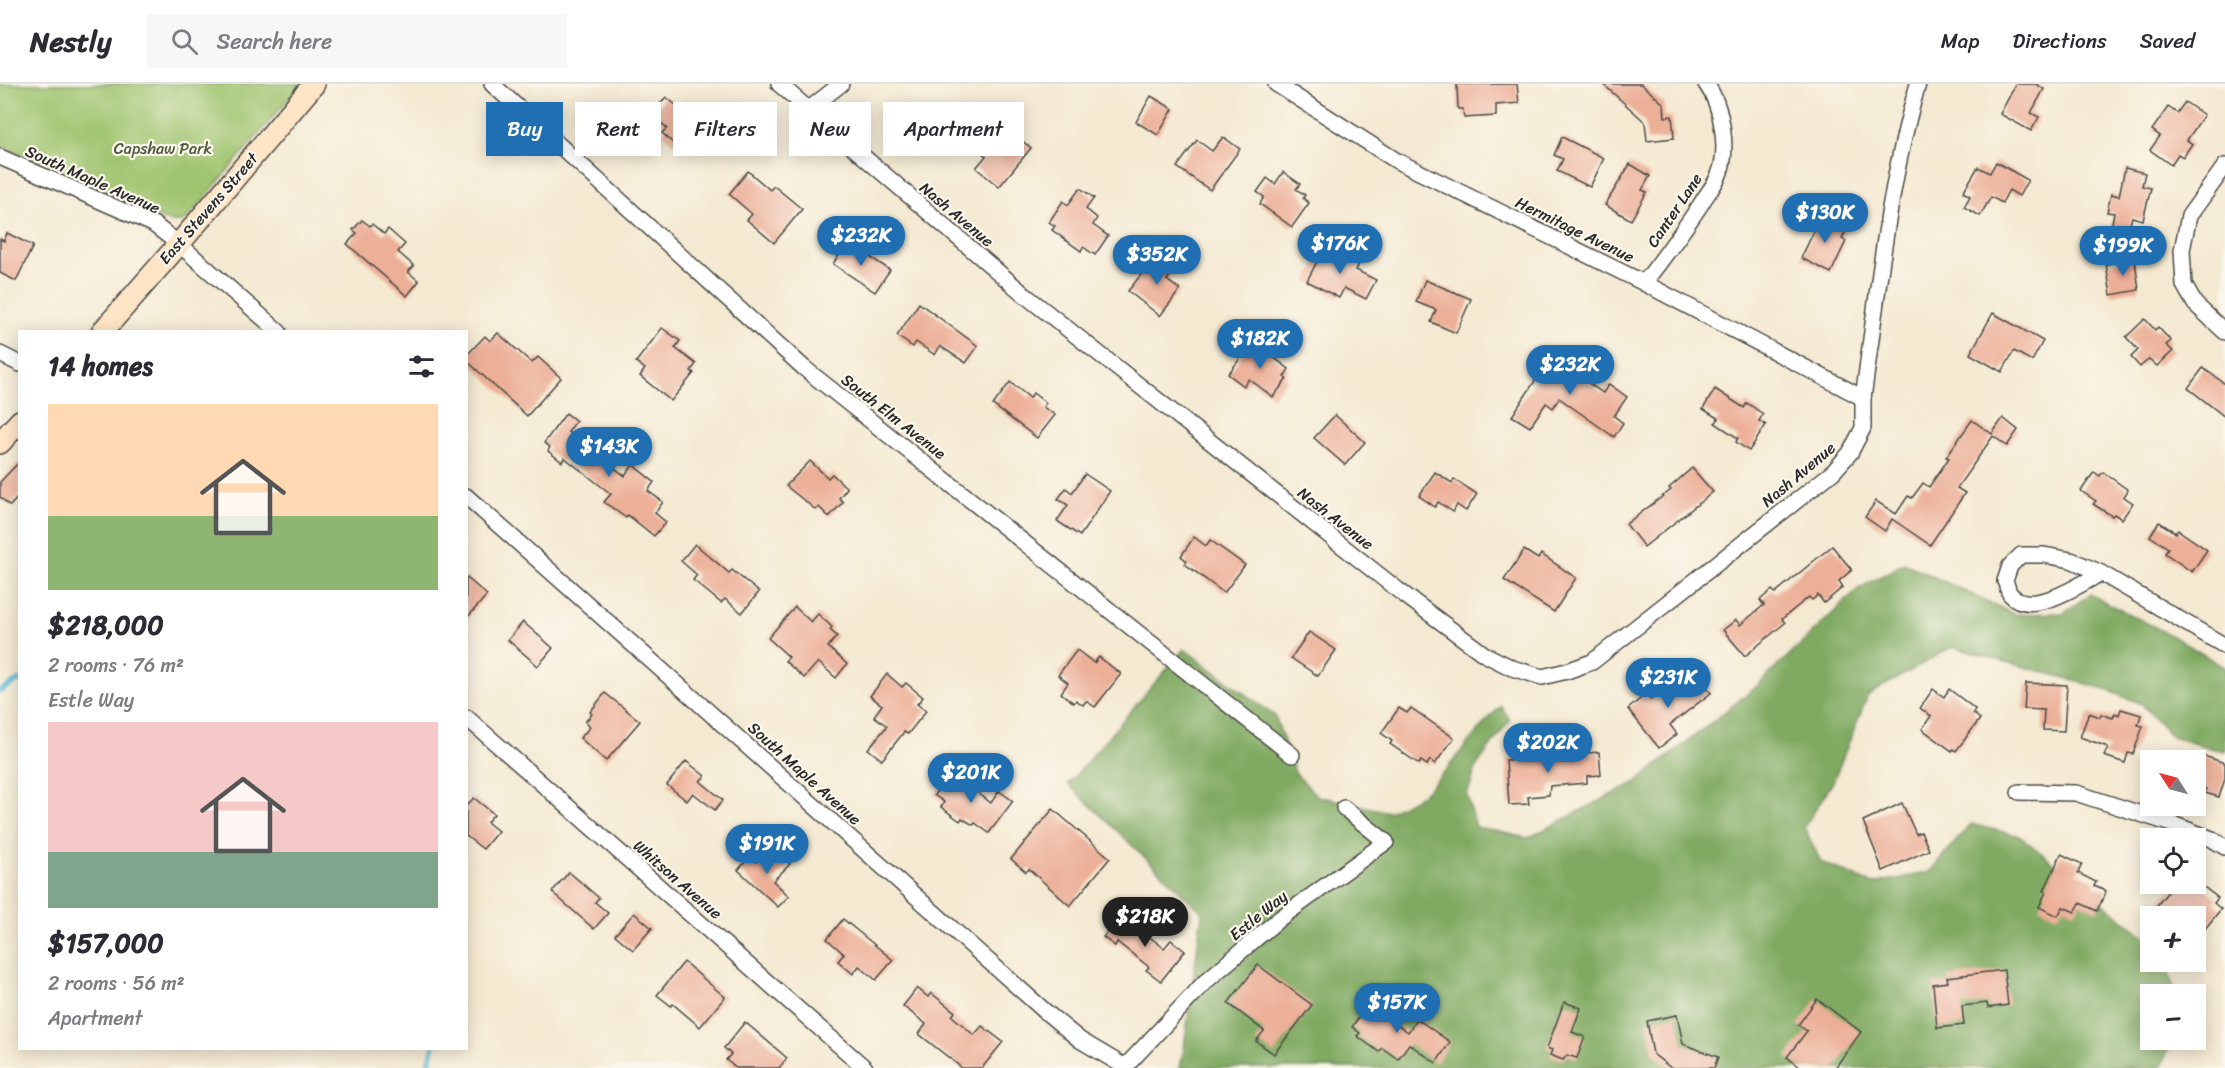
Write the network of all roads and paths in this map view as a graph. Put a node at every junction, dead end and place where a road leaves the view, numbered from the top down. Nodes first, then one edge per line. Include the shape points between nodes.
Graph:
1 (314, 84) edge
2 (492, 84) edge
3 (779, 84) edge
4 (841, 84) edge
5 (1276, 84) edge
6 (1706, 84) edge
7 (1918, 84) edge
8 (799, 102) edge
9 (818, 102) edge
10 (862, 156) edge
11 (0, 157) edge
12 (2225, 166) edge
13 (179, 244) junction
14 (1644, 283) junction
15 (104, 330) edge
16 (277, 330) edge
17 (2225, 332) edge
18 (0, 354) edge
19 (18, 363) edge
20 (1863, 398) junction
21 (18, 423) edge
22 (0, 443) edge
23 (468, 498) edge
24 (2101, 573) junction
25 (2225, 646) edge
26 (468, 719) edge
27 (1292, 755) dead end
28 (2019, 792) dead end
29 (1344, 808) dead end
30 (2225, 847) edge
31 (866, 1068) edge
32 (1126, 1068) edge

1 - 13 street, East Stevens Street
2 - 27 street, South Elm Avenue via 804,368
3 - 8 street, Nash Avenue
4 - 9 street
5 - 14 street, Hermitage Avenue via 1397,161
6 - 14 street, Canter Lane via 1720,118 1724,147 1719,176
7 - 20 street, Nash Avenue via 1904,130
10 - 20 street, Nash Avenue via 1026,296 1398,590 1484,654 1542,677 1592,662 1833,471 1850,453 1863,428
11 - 13 street, South Maple Avenue via 153,224
12 - 17 street via 2189,216 2182,249 2184,285 2195,304
13 - 15 street, East Stevens Street
13 - 16 street, South Maple Avenue
14 - 20 street, Hermitage Avenue
18 - 19 street
21 - 22 street
23 - 32 street, South Maple Avenue via 1047,1013 1080,1040
24 - 24 street via 2043,602 2025,603 2010,594 2005,581 2010,566 2021,555 2071,560
24 - 25 street
26 - 31 street, Whitson Avenue
28 - 30 street via 2076,793 2175,825
29 - 32 street, Estle Way via 1386,842 1279,919 1205,981

